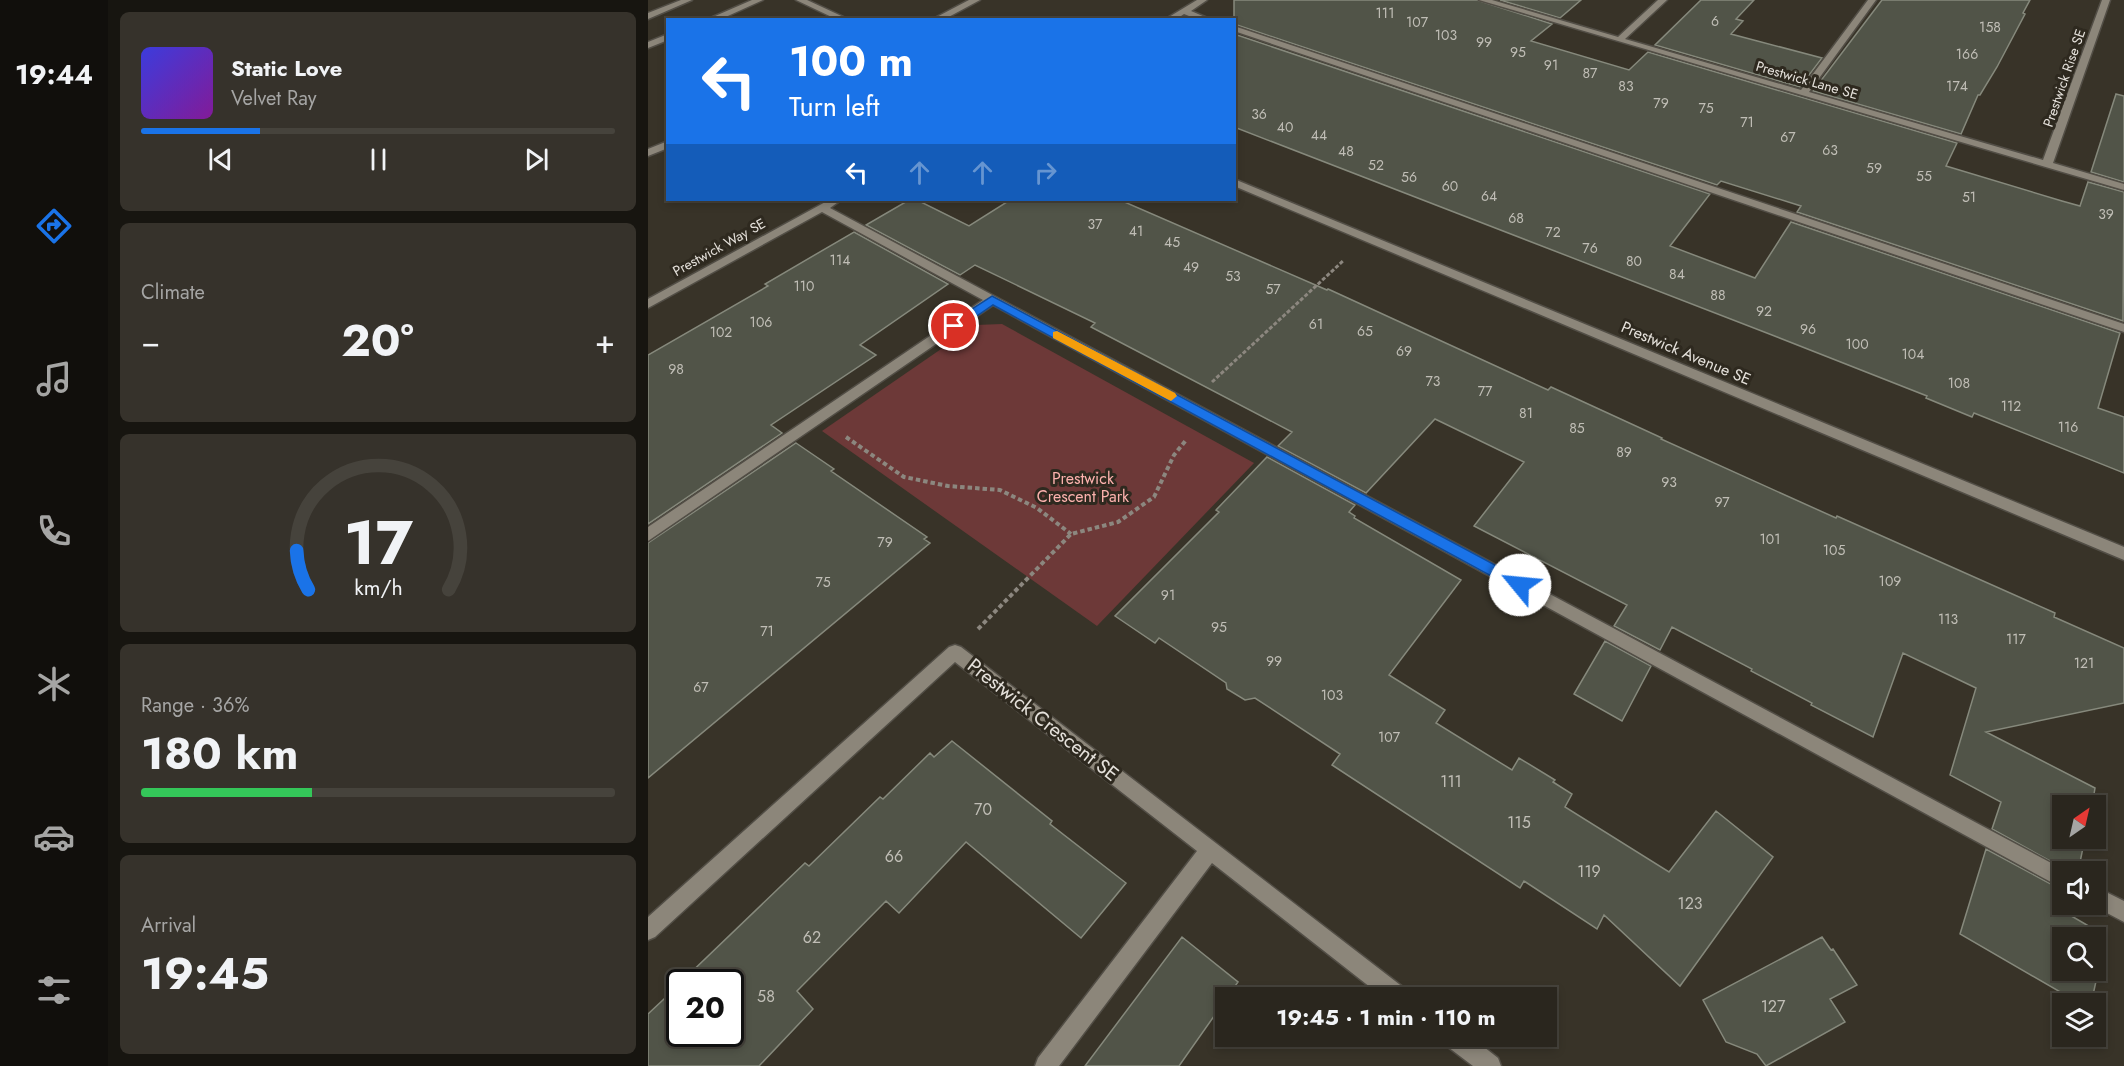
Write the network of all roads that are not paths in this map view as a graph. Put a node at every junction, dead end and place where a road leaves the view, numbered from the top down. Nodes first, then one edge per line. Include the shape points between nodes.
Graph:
1 (688, 0) edge
2 (759, 0) edge
3 (800, 0) edge
4 (976, 0) edge
5 (1203, 0) edge
6 (1483, 0) edge
7 (1663, 0) edge
8 (1872, 0) edge
9 (2106, 0) edge
10 (1184, 11) junction
11 (648, 16) edge
12 (715, 18) edge
13 (841, 18) edge
14 (939, 18) edge
15 (1172, 18) edge
16 (1203, 18) edge
17 (1236, 29) edge
18 (666, 38) edge
19 (1619, 40) junction
20 (648, 45) edge
21 (1803, 93) junction
22 (666, 145) edge
23 (648, 153) edge
24 (2048, 164) junction
25 (1236, 183) edge
26 (2124, 187) edge
27 (834, 201) edge
28 (821, 207) junction
29 (992, 300) junction
30 (648, 304) edge
31 (2124, 328) edge
32 (648, 535) edge
33 (2124, 554) edge
34 (1210, 850) junction
35 (2052, 874) edge
36 (2106, 902) edge
37 (2124, 912) edge
38 (648, 930) edge
39 (1387, 987) edge
40 (1466, 1047) edge
41 (1046, 1066) edge
42 (1490, 1066) edge

1 - 11 street
2 - 12 street
3 - 13 street
4 - 14 street
5 - 10 street
6 - 19 street, Prestwick Lane SE
7 - 19 street
8 - 21 street
9 - 24 street, Prestwick Rise SE
10 - 15 street
10 - 16 street
17 - 31 street
18 - 20 street
19 - 21 street, Prestwick Lane SE
21 - 24 street, Prestwick Lane SE
22 - 23 street
24 - 26 street, Prestwick Lane SE
25 - 33 street, Prestwick Avenue SE
27 - 28 street, Prestwick Way SE
28 - 29 street
28 - 30 street, Prestwick Way SE
29 - 32 street
29 - 35 street
34 - 38 street, Prestwick Crescent SE via 955,652
34 - 39 street, Prestwick Crescent SE
34 - 41 street
36 - 37 street
40 - 42 street

